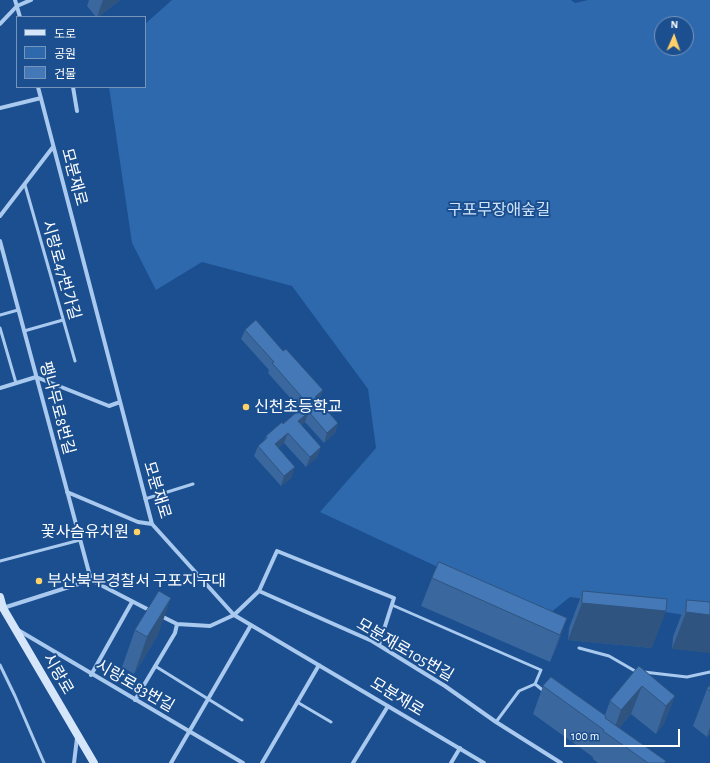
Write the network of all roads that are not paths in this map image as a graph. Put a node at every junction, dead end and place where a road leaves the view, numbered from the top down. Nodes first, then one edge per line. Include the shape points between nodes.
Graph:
1 (15, 0) edge
2 (31, 0) edge
3 (17, 6) junction
4 (20, 16) edge
5 (0, 24) edge
6 (38, 88) edge
7 (73, 88) edge
8 (41, 98) junction
9 (0, 108) edge
10 (77, 111) dead end
11 (53, 147) junction
12 (25, 185) junction
13 (0, 216) edge
14 (0, 241) edge
15 (18, 310) junction
16 (0, 315) edge
17 (63, 320) junction
18 (0, 328) edge
19 (24, 331) junction
20 (75, 361) dead end
21 (36, 377) junction
22 (16, 383) junction
23 (0, 388) edge
24 (120, 402) junction
25 (193, 484) dead end
26 (67, 492) junction
27 (145, 499) junction
28 (152, 524) junction
29 (80, 540) junction
30 (0, 561) edge
31 (91, 580) junction
32 (259, 591) junction
33 (0, 597) edge
34 (132, 602) junction
35 (392, 605) junction
36 (3, 608) junction
37 (234, 615) junction
38 (177, 624) junction
39 (251, 625) junction
40 (15, 629) junction
41 (379, 646) junction
42 (579, 648) dead end
43 (0, 665) edge
44 (319, 665) junction
45 (155, 666) junction
46 (710, 672) edge
47 (91, 674) junction
48 (535, 684) junction
49 (547, 694) edge
50 (208, 699) junction
51 (135, 700) junction
52 (297, 702) junction
53 (388, 706) junction
54 (242, 720) dead end
55 (331, 722) dead end
56 (496, 722) junction
57 (189, 732) junction
58 (78, 735) junction
59 (460, 748) junction
60 (44, 763) edge
61 (74, 763) edge
62 (94, 763) edge
63 (171, 763) edge
64 (243, 763) edge
65 (262, 763) edge
66 (353, 763) edge
67 (451, 763) edge
68 (484, 763) edge
69 (561, 763) edge

1 - 3 street
2 - 3 street
3 - 4 street
3 - 5 street
6 - 8 street, 모분재로
7 - 10 street
8 - 9 street
8 - 11 street, 모분재로
11 - 12 street
11 - 24 street, 모분재로
12 - 13 street
12 - 17 lane, 시랑로47번가길
14 - 15 street, 팽나무로8번길
15 - 16 lane
15 - 19 street, 팽나무로8번길
17 - 19 lane
17 - 20 lane, 시랑로47번가길
18 - 22 lane
19 - 21 street, 팽나무로8번길
21 - 22 street
21 - 24 street via 109,406
21 - 26 street, 팽나무로8번길
22 - 23 street
24 - 27 street, 모분재로
25 - 27 lane
26 - 28 street via 138,522
26 - 29 street, 팽나무로8번길
27 - 28 street, 모분재로
28 - 37 street, 모분재로
29 - 30 lane
29 - 31 street, 팽나무로8번길
31 - 34 street
31 - 36 street
32 - 35 street via 277,551 394,598
32 - 37 street
32 - 41 street, 모분재로105번길
33 - 36 main road, 시랑로
34 - 38 street
34 - 47 street
35 - 41 street
35 - 48 lane via 541,670
36 - 40 main road, 시랑로
37 - 38 street via 210,626
37 - 39 street, 모분재로
38 - 45 street
39 - 44 street, 모분재로
39 - 50 street
40 - 47 street, 시랑로83번길
40 - 58 main road, 시랑로
41 - 56 street, 모분재로105번길 via 445,686
42 - 46 lane via 609,656 636,671 687,677
43 - 60 lane
44 - 52 street
44 - 53 street, 모분재로
45 - 50 lane
45 - 51 street
47 - 51 street, 시랑로83번길
48 - 49 lane
48 - 56 lane via 519,691
50 - 54 lane
50 - 57 street
51 - 57 street, 시랑로83번길
52 - 55 lane
52 - 65 street
53 - 59 street, 모분재로
53 - 66 street
56 - 69 street, 모분재로105번길
57 - 63 street
57 - 64 street, 시랑로83번길
58 - 61 street
58 - 62 main road, 시랑로
59 - 67 street
59 - 68 street, 모분재로

